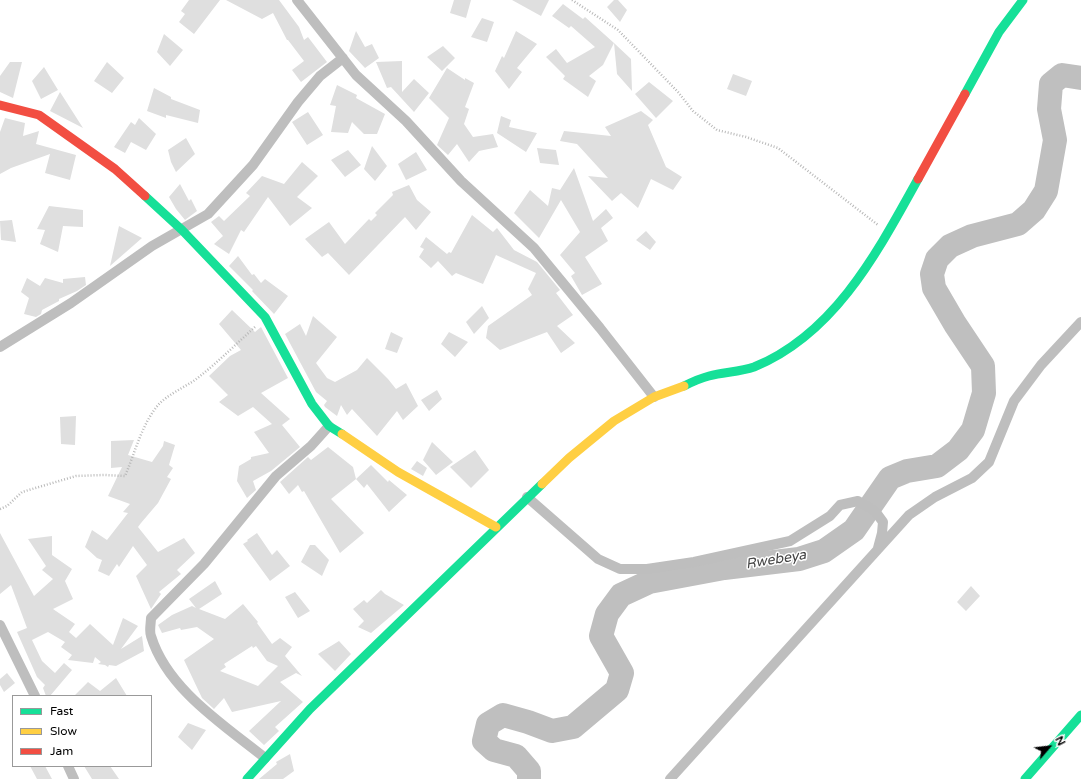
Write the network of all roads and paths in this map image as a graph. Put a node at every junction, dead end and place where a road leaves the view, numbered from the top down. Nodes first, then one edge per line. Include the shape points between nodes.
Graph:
1 (297, 0) edge
2 (572, 0) edge
3 (1023, 0) edge
4 (343, 58) junction
5 (0, 105) edge
6 (182, 230) junction
7 (888, 233) junction
8 (265, 317) junction
9 (1081, 322) edge
10 (0, 347) edge
11 (654, 397) junction
12 (329, 426) junction
13 (527, 497) junction
14 (0, 509) edge
15 (496, 527) junction
16 (878, 550) junction
17 (0, 625) edge
18 (35, 695) edge
19 (1081, 715) edge
20 (266, 758) junction
21 (68, 767) edge
22 (74, 779) edge
23 (247, 779) edge
24 (670, 779) edge
25 (1025, 779) edge

1 - 4 street
2 - 7 path via 618,30 693,111 717,130 778,148
3 - 7 street via 999,32
4 - 6 street via 320,76 253,165 208,214
4 - 11 street via 356,75 406,121 461,181 534,248
5 - 6 street via 39,115 115,169
6 - 8 street
6 - 10 street via 152,246 71,303
7 - 11 street via 849,291 824,320 795,345 753,367 709,376
8 - 12 street via 312,404
8 - 14 path via 194,381 160,404 147,422 125,476 76,476 22,492
9 - 16 street via 1041,365 1014,401 989,462 972,478 935,497 909,515
11 - 13 street via 614,421
12 - 15 street via 398,472
12 - 20 street via 311,446 276,476 204,564 151,618 150,635 161,660 185,692
13 - 15 street
13 - 16 street via 598,559 620,569 647,569 694,562 790,541 830,516 840,505 858,501 875,511 883,522
15 - 20 street via 310,709
16 - 24 street
17 - 18 street
19 - 25 street
20 - 23 street
21 - 22 street

